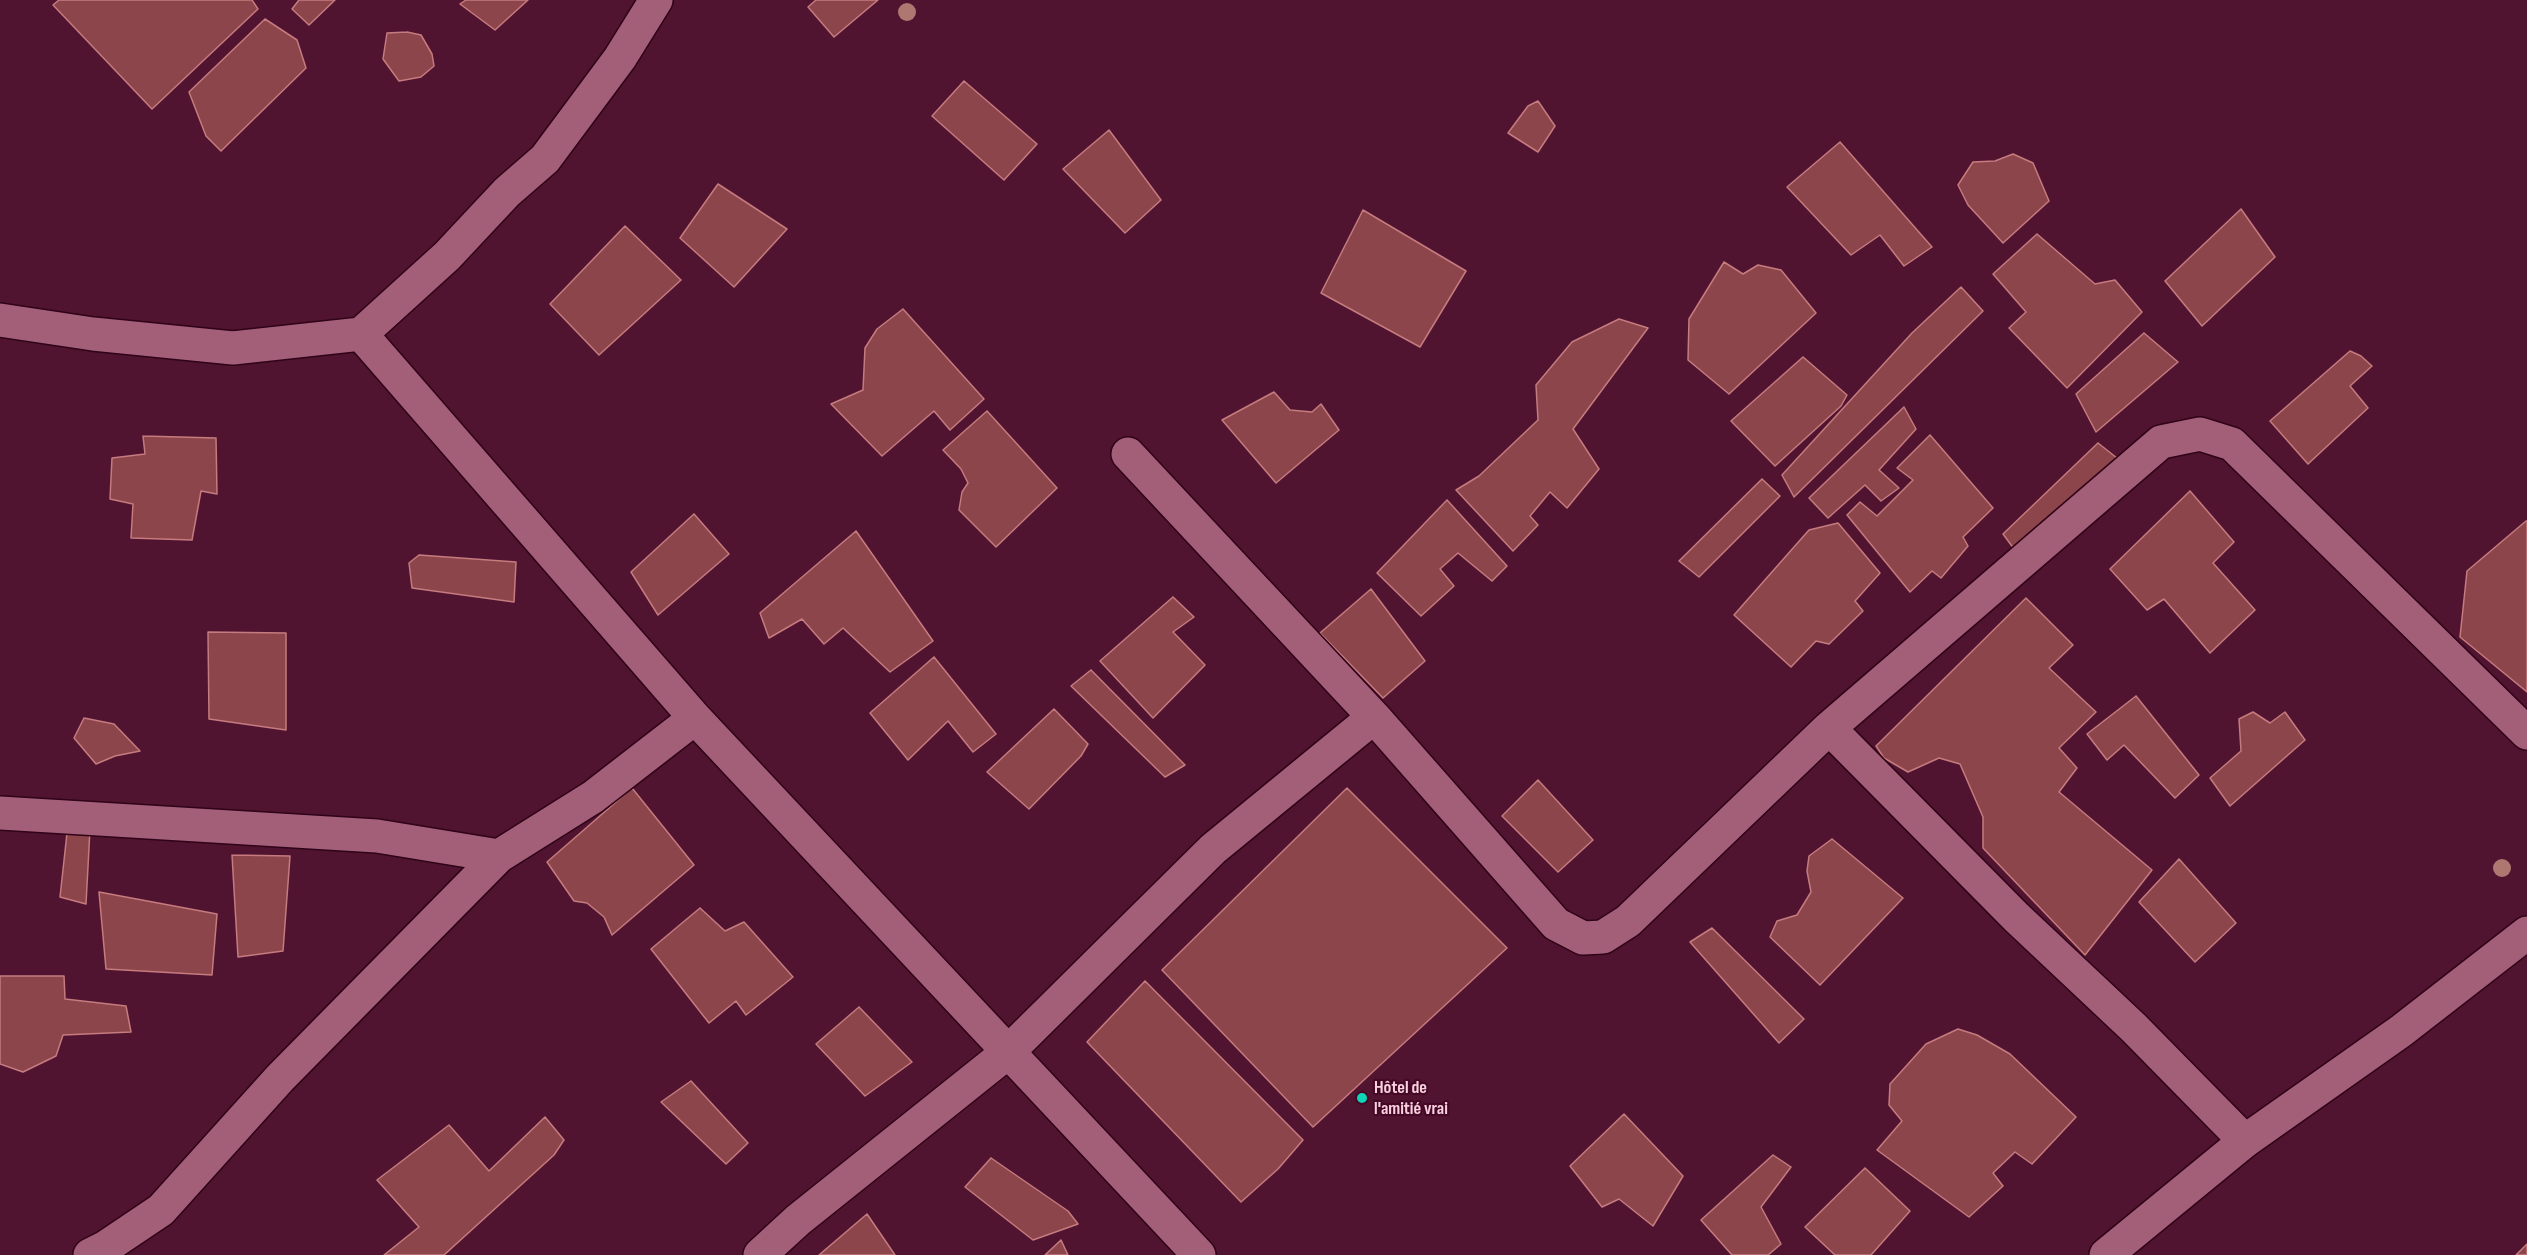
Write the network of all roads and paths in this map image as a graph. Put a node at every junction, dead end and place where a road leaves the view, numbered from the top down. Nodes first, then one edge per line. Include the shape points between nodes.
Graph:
1 (656, 0) edge
2 (0, 320) edge
3 (361, 334) junction
4 (1128, 454) dead end
5 (1374, 717) junction
6 (694, 718) junction
7 (1829, 728) junction
8 (2527, 733) edge
9 (0, 813) edge
10 (499, 856) junction
11 (2527, 933) edge
12 (1008, 1052) junction
13 (2245, 1141) junction
14 (90, 1255) edge
15 (760, 1255) edge
16 (1199, 1255) edge
17 (2106, 1255) edge

1 - 3 street via 614,67 545,159
2 - 3 street via 234,348
3 - 6 street
4 - 5 street
5 - 7 street via 1556,924 1584,938 1603,937 1628,921
5 - 12 street via 1213,849
6 - 10 street via 594,797
6 - 12 street
7 - 8 street via 2161,442 2200,434 2232,444
7 - 13 street
9 - 10 street via 377,836
10 - 14 street via 280,1078 161,1210
11 - 13 street via 2401,1031
12 - 15 street via 798,1220
12 - 16 street
13 - 17 street

